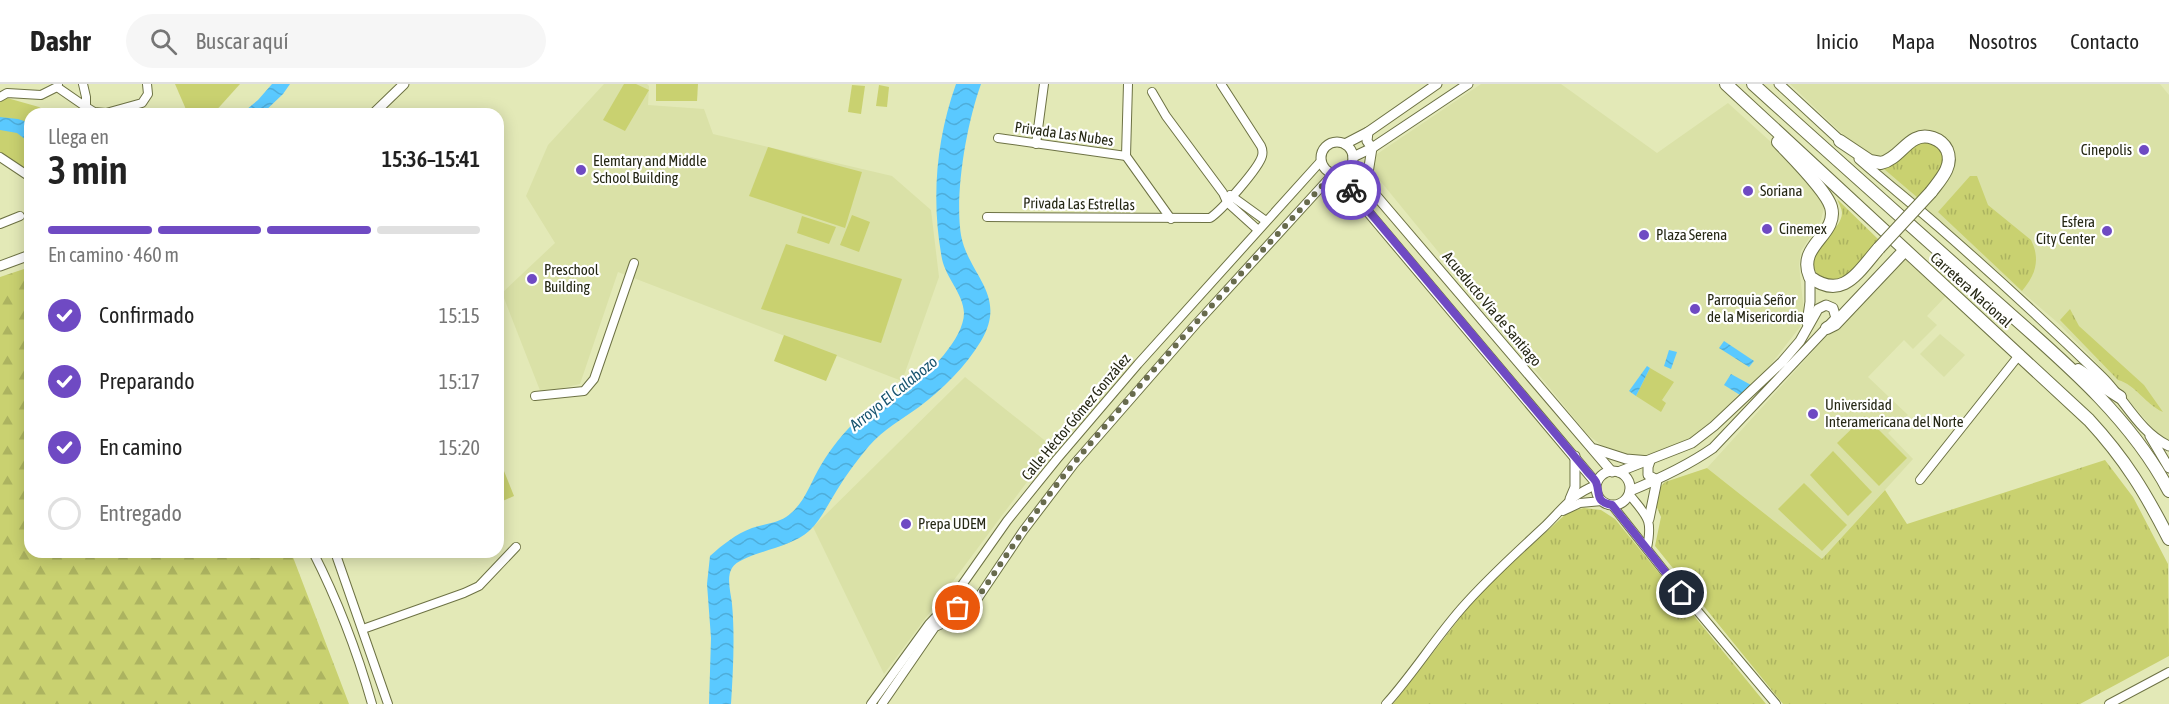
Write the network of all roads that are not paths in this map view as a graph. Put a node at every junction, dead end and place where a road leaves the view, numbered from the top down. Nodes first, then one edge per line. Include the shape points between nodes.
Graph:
1 (11, 84) edge
2 (83, 84) edge
3 (147, 84) edge
4 (404, 84) edge
5 (1044, 84) edge
6 (1128, 84) edge
7 (1221, 84) edge
8 (1437, 84) edge
9 (1467, 84) edge
10 (1726, 84) edge
11 (1754, 84) edge
12 (1779, 84) edge
13 (58, 86) edge
14 (1152, 92) dead end
15 (3, 95) edge
16 (86, 107) joint
17 (124, 108) edge
18 (379, 108) edge
19 (1759, 114) junction
20 (1368, 132) junction
21 (998, 138) dead end
22 (1840, 141) junction
23 (1036, 144) junction
24 (1345, 144) junction
25 (1372, 148) junction
26 (1126, 156) junction
27 (0, 157) edge
28 (1353, 160) junction
29 (1321, 161) junction
30 (24, 173) edge
31 (1335, 174) junction
32 (1371, 189) junction
33 (1230, 199) junction
34 (1246, 206) junction
35 (1240, 214) junction
36 (20, 216) dead end
37 (987, 217) dead end
38 (1171, 219) junction
39 (1266, 221) junction
40 (0, 224) edge
41 (1258, 230) junction
42 (1905, 250) junction
43 (24, 257) edge
44 (634, 263) dead end
45 (0, 266) edge
46 (1810, 277) junction
47 (1184, 315) junction
48 (1196, 324) junction
49 (1827, 328) junction
50 (1800, 341) junction
51 (2020, 354) junction
52 (2059, 358) junction
53 (535, 396) dead end
54 (2120, 397) junction
55 (2146, 428) junction
56 (1588, 444) junction
57 (2169, 446) edge
58 (1575, 456) junction
59 (1650, 461) junction
60 (2169, 468) edge
61 (1615, 472) junction
62 (1657, 480) junction
63 (1920, 480) dead end
64 (1596, 484) junction
65 (2169, 491) edge
66 (1630, 492) junction
67 (1570, 499) junction
68 (1602, 501) junction
69 (1612, 505) junction
70 (1554, 518) junction
71 (1649, 519) junction
72 (2169, 539) edge
73 (516, 547) dead end
74 (1647, 548) junction
75 (316, 558) edge
76 (337, 558) edge
77 (950, 602) junction
78 (974, 603) junction
79 (932, 626) junction
80 (363, 629) junction
81 (2169, 672) edge
82 (372, 704) edge
83 (388, 704) edge
84 (871, 704) edge
85 (882, 704) edge
86 (1386, 704) edge
87 (1776, 704) edge
88 (2109, 704) edge

1 - 15 street
2 - 16 street
3 - 17 street via 148,94 142,103
4 - 18 street
5 - 23 street
6 - 26 street
7 - 33 street, Privada Las Estrellas via 1263,151 1259,163
8 - 20 street
9 - 25 street
10 - 19 highway, Carretera Nacional
11 - 52 highway, Carretera Nacional
12 - 22 street
13 - 15 street via 41,95
13 - 16 street
14 - 33 street
19 - 42 highway, Carretera Nacional
19 - 46 highway via 1831,207 1831,221 1810,250 1806,265
20 - 24 street
20 - 25 street via 1367,141
21 - 23 street, Privada Las Nubes
22 - 46 highway, bridge via 1881,163 1912,139 1927,136 1943,143 1948,164 1931,192 1853,277 1842,285 1827,287
22 - 54 street via 2053,330
23 - 26 street, Privada Las Nubes
24 - 28 street
24 - 29 street via 1329,144
25 - 28 street
25 - 32 street via 1368,173
26 - 38 street
27 - 30 street
28 - 31 street via 1347,171
28 - 32 street, Acueducto Vía de Santiago
29 - 31 street via 1323,167
29 - 39 street, Calle Héctor Gómez González
31 - 48 street, Calle Héctor Gómez González
31 - 58 street
32 - 56 street, Acueducto Vía de Santiago
33 - 34 street
33 - 35 street
33 - 38 street, Privada Las Estrellas via 1210,218
34 - 35 street
34 - 39 street
35 - 41 street
36 - 40 street
37 - 38 street, Privada Las Estrellas
39 - 41 street, Calle Héctor Gómez González
41 - 47 street, Calle Héctor Gómez González
42 - 49 highway
42 - 51 highway, Carretera Nacional
43 - 45 street
44 - 53 street via 589,386 584,391
46 - 50 street via 1809,314
47 - 48 street
47 - 77 street, Calle Héctor Gómez González via 1057,459
48 - 78 street, Calle Héctor Gómez González via 1074,464
49 - 50 street via 1836,315 1826,305 1818,309
49 - 62 street via 1713,448
50 - 59 street via 1707,432 1692,444
51 - 63 street
51 - 72 highway, Carretera Nacional via 2108,441 2146,494
52 - 54 highway
52 - 65 highway, Carretera Nacional via 2124,425
54 - 55 street
55 - 57 street
55 - 60 street
56 - 59 street via 1614,456
56 - 61 street, Acueducto Vía de Santiago
58 - 64 street
58 - 67 street via 1575,487
59 - 61 street
59 - 62 street via 1648,475
61 - 64 street via 1602,476
61 - 66 street via 1629,481
62 - 66 street
62 - 71 street
64 - 67 street
64 - 68 street
66 - 69 street via 1623,502
66 - 71 street
67 - 70 street
68 - 69 street
68 - 70 street via 1580,503
69 - 74 street
70 - 86 street via 1484,583
71 - 74 street
73 - 80 street via 479,586
74 - 87 street
75 - 82 street via 359,656
76 - 80 street
77 - 78 street via 963,610
77 - 79 street, Calle Héctor Gómez González
78 - 79 street, Calle Héctor Gómez González via 967,614
79 - 84 street, Calle Héctor Gómez González
79 - 85 street, Calle Héctor Gómez González
80 - 83 street
81 - 88 street

